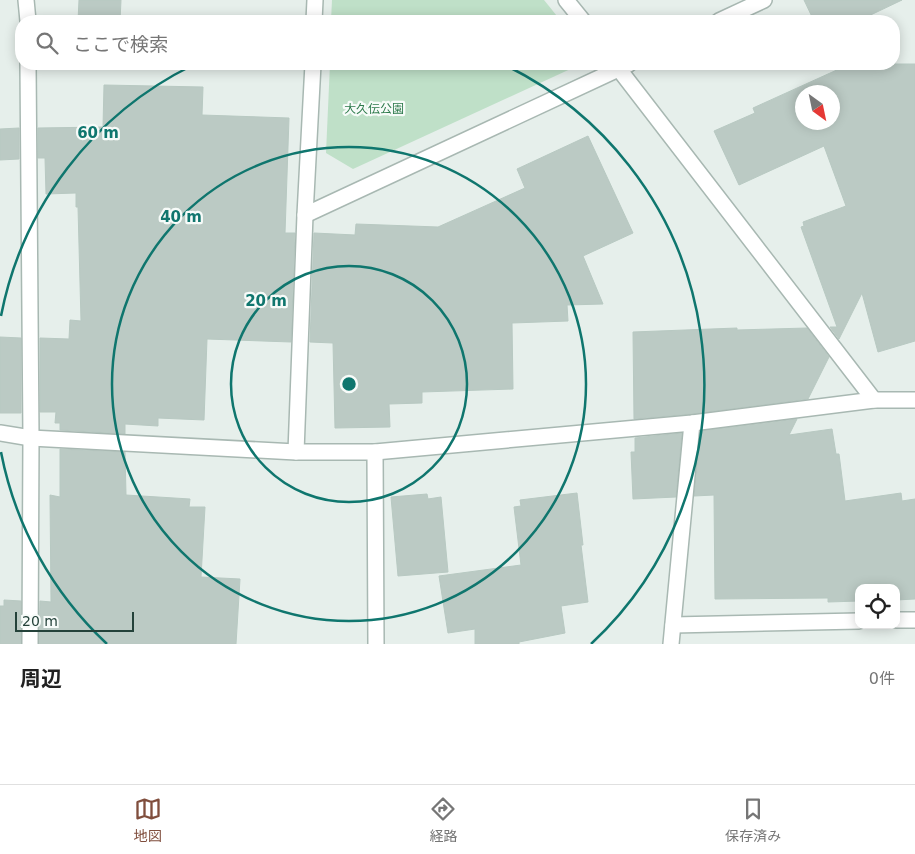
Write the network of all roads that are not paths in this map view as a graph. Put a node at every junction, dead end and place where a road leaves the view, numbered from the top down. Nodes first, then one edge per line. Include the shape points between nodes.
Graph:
1 (26, 0) edge
2 (315, 0) edge
3 (566, 0) edge
4 (764, 0) edge
5 (27, 15) edge
6 (314, 15) edge
7 (577, 15) edge
8 (732, 15) edge
9 (28, 70) edge
10 (313, 70) edge
11 (610, 70) edge
12 (625, 70) edge
13 (304, 215) junction
14 (874, 400) junction
15 (915, 400) edge
16 (692, 423) junction
17 (0, 434) edge
18 (31, 438) junction
19 (296, 452) junction
20 (375, 452) junction
21 (900, 620) edge
22 (915, 620) edge
23 (855, 621) edge
24 (673, 625) junction
25 (30, 644) edge
26 (376, 644) edge
27 (671, 644) edge

1 - 5 street
2 - 6 street
3 - 7 street
4 - 8 street
9 - 18 street
10 - 13 street
11 - 13 street
12 - 14 street
13 - 19 street
14 - 15 street
14 - 16 street
16 - 20 street
16 - 24 street
17 - 18 street
18 - 19 street
18 - 25 street
19 - 20 street
20 - 26 street
21 - 22 street
23 - 24 street
24 - 27 street

